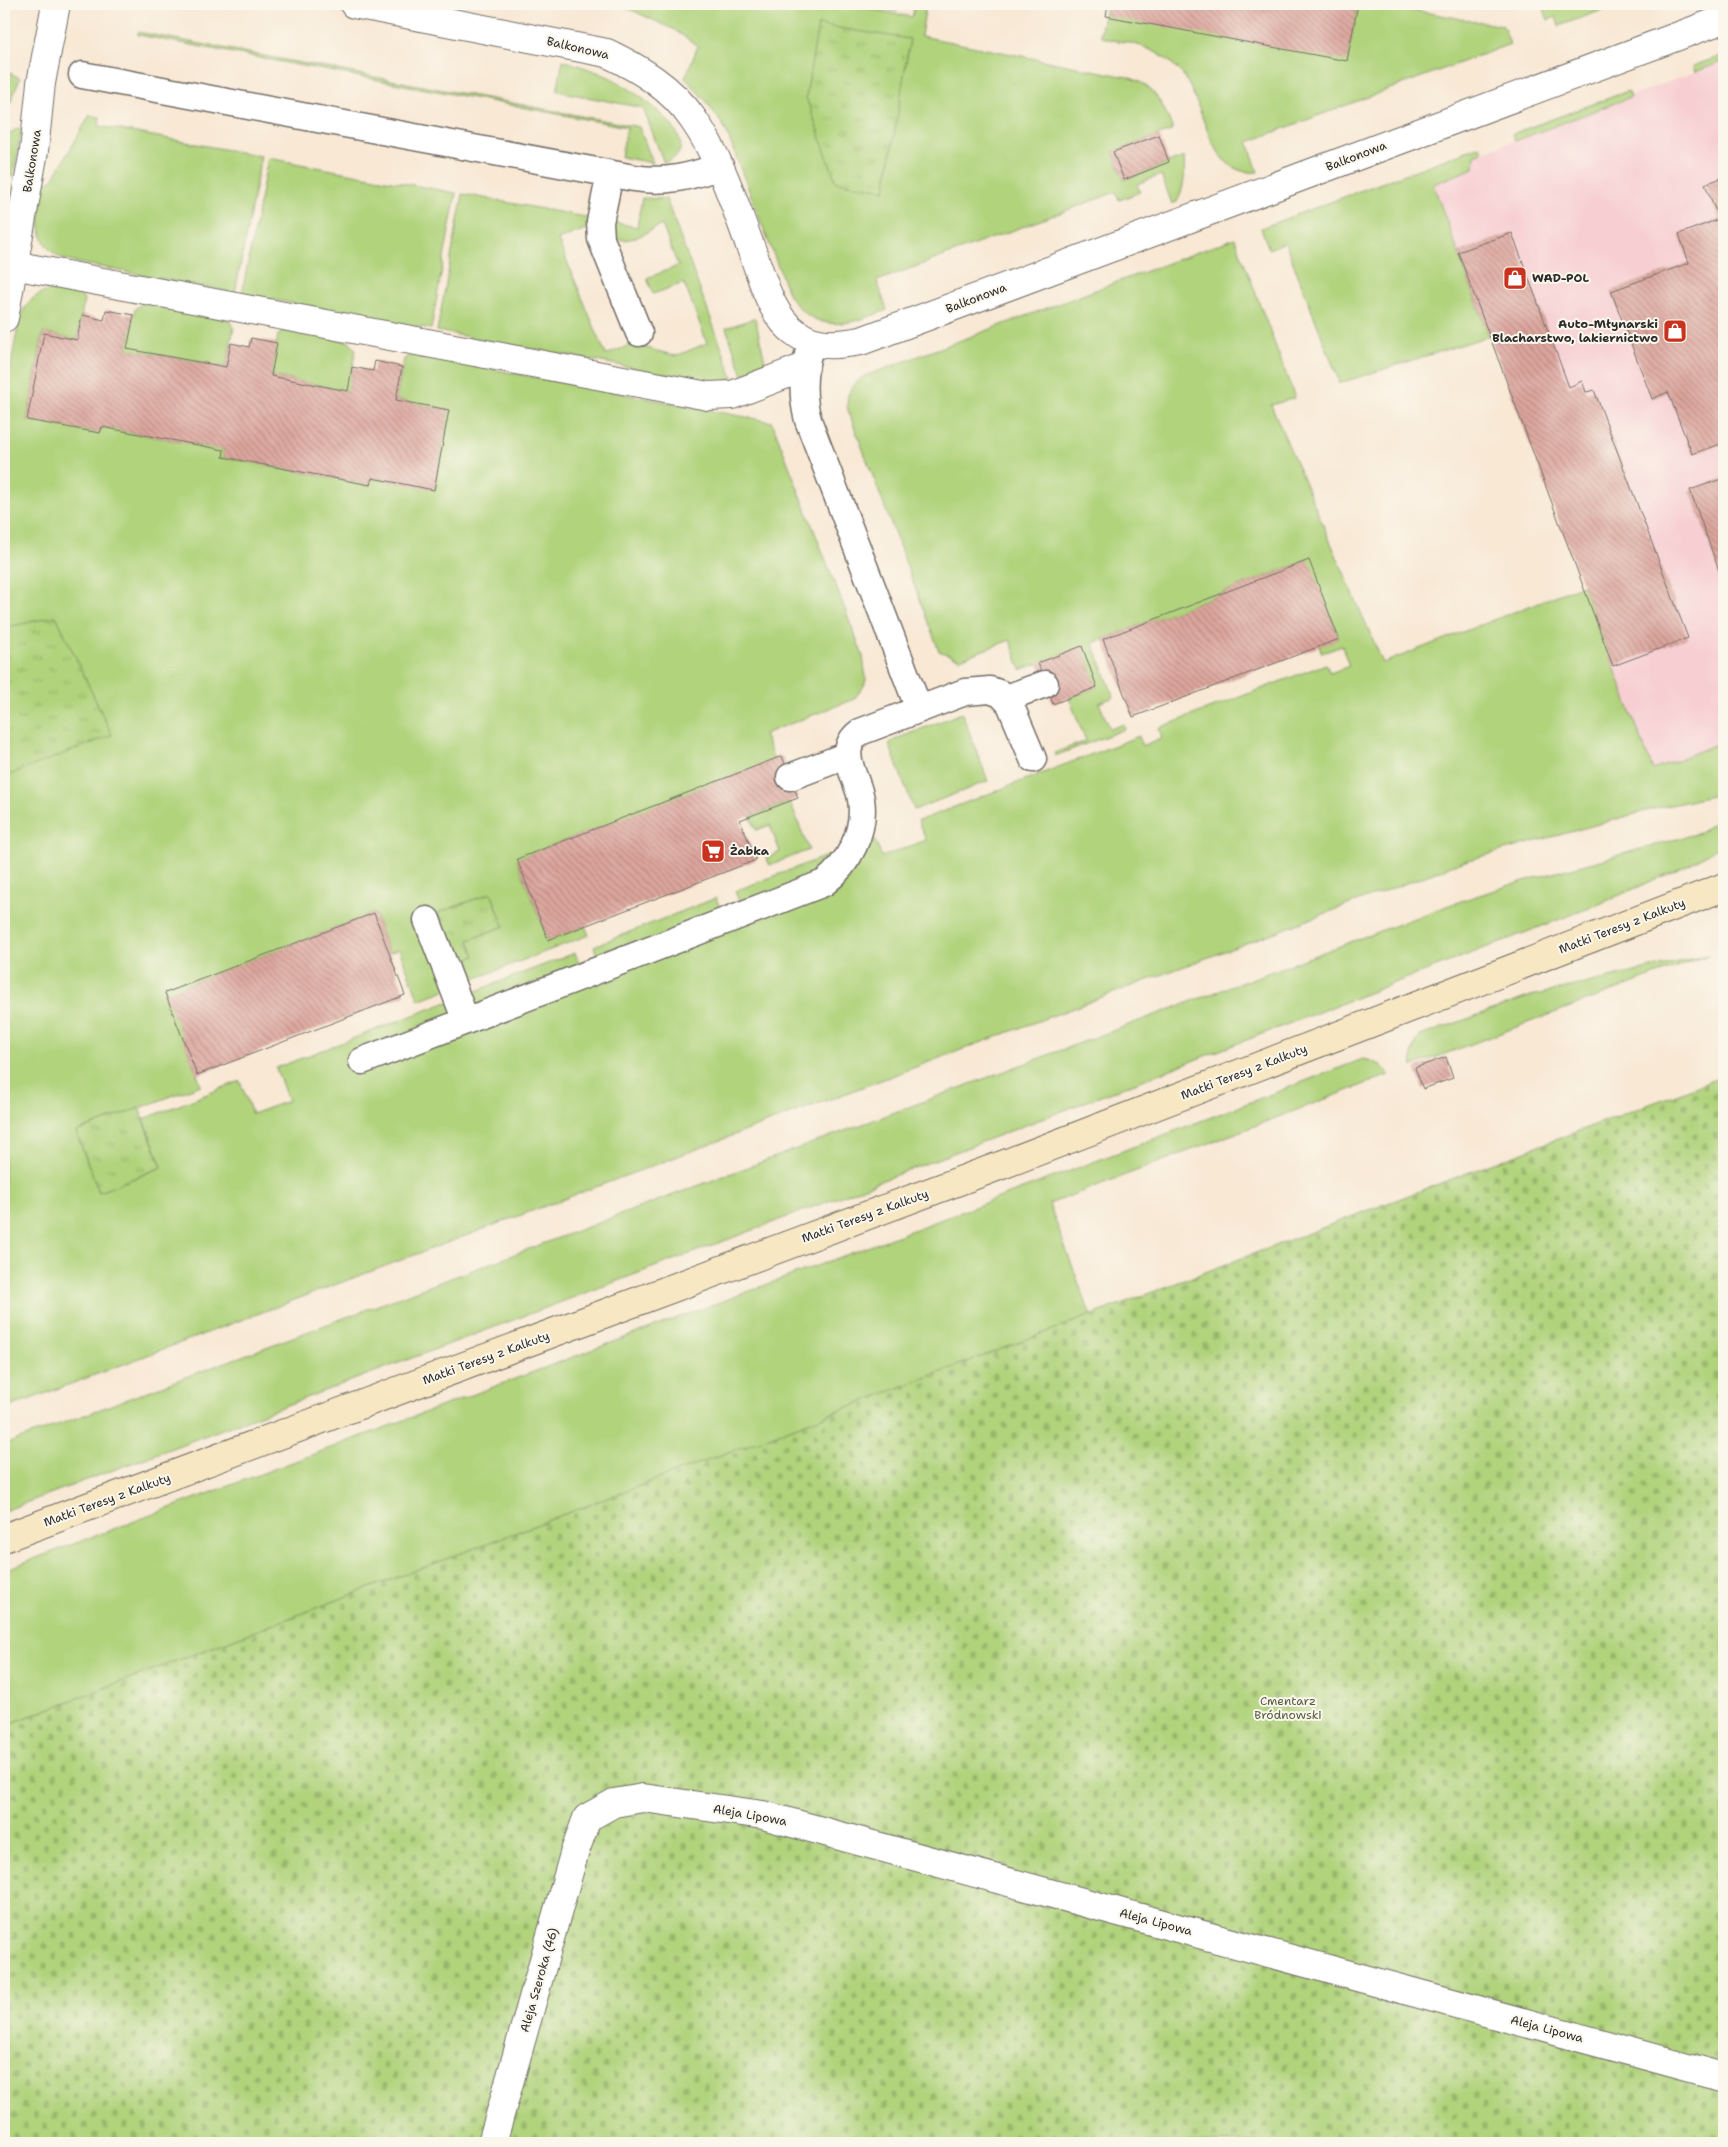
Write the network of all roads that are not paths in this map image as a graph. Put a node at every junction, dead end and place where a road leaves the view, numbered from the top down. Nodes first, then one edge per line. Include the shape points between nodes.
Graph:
1 (56, 4) edge
2 (354, 4) edge
3 (1724, 19) edge
4 (82, 75) dead end
5 (720, 166) junction
6 (610, 174) junction
7 (13, 265) junction
8 (4, 318) edge
9 (639, 333) dead end
10 (809, 355) junction
11 (1045, 684) dead end
12 (1006, 698) junction
13 (919, 709) junction
14 (848, 756) junction
15 (1033, 759) dead end
16 (790, 777) dead end
17 (1724, 887) edge
18 (427, 920) dead end
19 (466, 1021) junction
20 (362, 1061) dead end
21 (4, 1538) edge
22 (587, 1818) joint
23 (1724, 2077) edge
24 (492, 2143) edge

1 - 7 street, Balkonowa
2 - 5 street, Balkonowa via 607,53 639,68 667,90 693,118
3 - 10 street, Balkonowa via 861,341 833,345
4 - 6 lane
5 - 6 lane via 665,181
5 - 10 street, Balkonowa via 775,312 795,333
6 - 9 lane via 600,222 601,239
7 - 8 street, Balkonowa
7 - 10 street via 708,396 732,394
10 - 13 lane via 803,388 808,420
11 - 12 lane
12 - 13 lane via 990,690 973,690
12 - 15 lane
13 - 14 lane via 860,732 851,742
14 - 16 lane
14 - 19 lane via 860,797 859,830 845,863 824,883
17 - 21 street, Matki Teresy z Kalkuty via 1002,1166
18 - 19 lane
19 - 20 lane
22 - 23 street, Aleja Lipowa via 614,1803 643,1798 764,1815
22 - 24 street, Aleja Szeroka (46)

